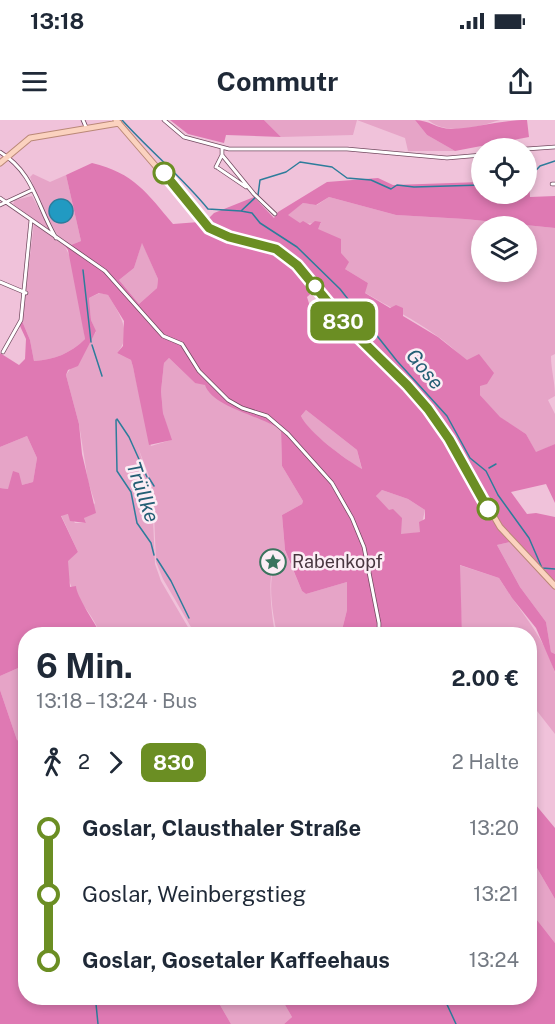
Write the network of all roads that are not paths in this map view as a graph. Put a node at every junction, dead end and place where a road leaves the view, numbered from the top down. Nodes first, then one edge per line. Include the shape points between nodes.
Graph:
1 (84, 120) edge
2 (164, 120) edge
3 (118, 122) edge
4 (108, 123) edge
5 (86, 127) junction
6 (554, 147) edge
7 (222, 148) junction
8 (537, 148) edge
9 (0, 152) edge
10 (222, 155) junction
11 (471, 156) edge
12 (9, 158) junction
13 (0, 163) edge
14 (250, 189) junction
15 (32, 190) junction
16 (0, 198) edge
17 (5, 202) junction
18 (0, 205) edge
19 (275, 214) dead end
20 (31, 220) junction
21 (57, 239) junction
22 (0, 282) edge
23 (26, 293) junction
24 (3, 352) dead end
25 (555, 586) edge
26 (379, 627) edge

1 - 5 street
2 - 7 street via 184,136
3 - 4 main road
3 - 25 main road via 209,228 276,249 297,265 351,330 428,409 500,527
4 - 5 main road
5 - 12 main road via 30,138
6 - 8 street
7 - 10 street
7 - 11 street
9 - 12 street
10 - 14 street
10 - 14 street via 217,168
12 - 13 main road
12 - 15 street via 25,172
14 - 19 street
15 - 17 street
15 - 21 street
16 - 17 street
17 - 18 street
17 - 20 street
20 - 21 street
20 - 23 street
21 - 26 street via 105,271 162,336 182,344 199,371 228,400 281,426 332,483 364,547
22 - 23 street
23 - 24 street via 20,325

